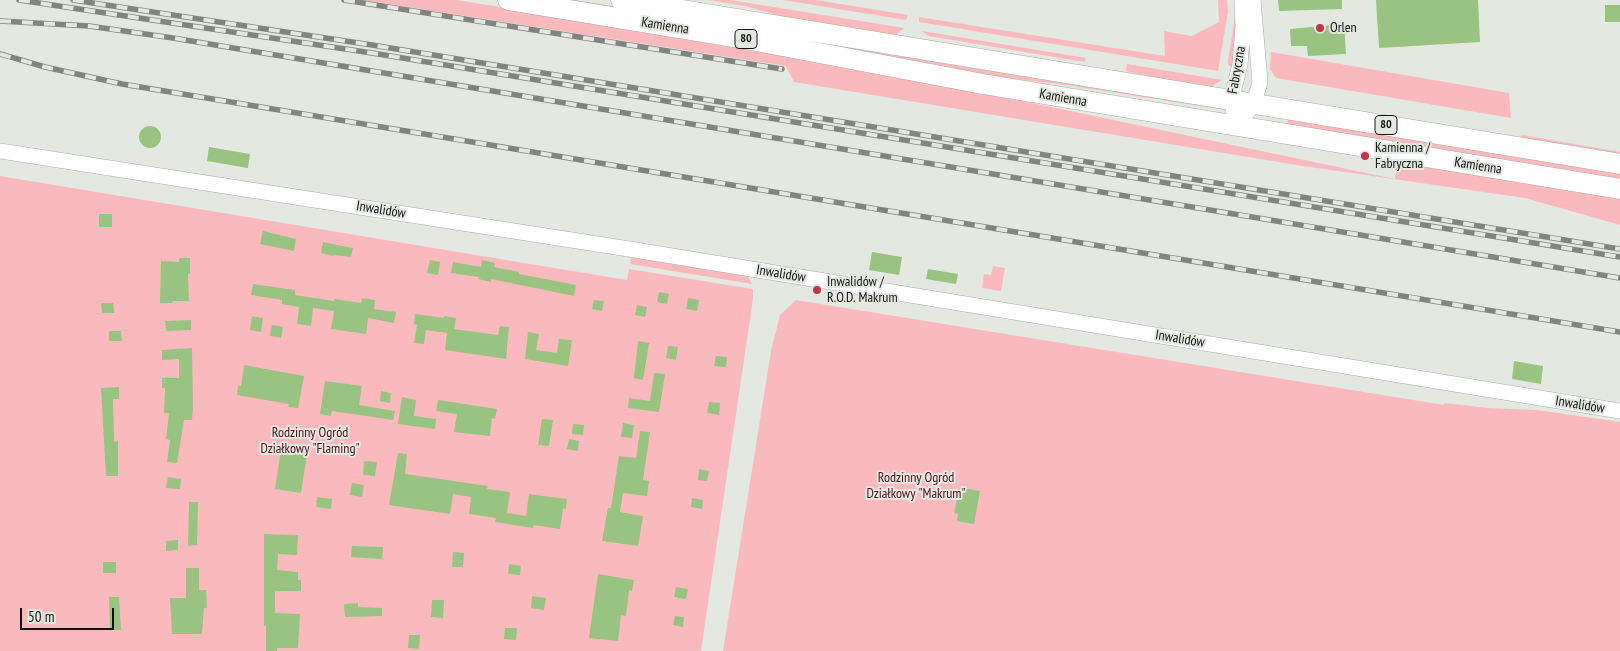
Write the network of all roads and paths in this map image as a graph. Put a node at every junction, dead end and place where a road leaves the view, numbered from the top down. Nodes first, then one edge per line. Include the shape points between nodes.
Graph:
1 (508, 0) edge
2 (621, 0) edge
3 (1242, 0) edge
4 (1253, 0) edge
5 (1232, 101) junction
6 (1254, 103) junction
7 (1237, 126) junction
8 (0, 151) edge
9 (1620, 164) edge
10 (1620, 189) edge
11 (1620, 412) edge

1 - 7 main road, Kamienna / 80
2 - 5 main road, Kamienna / 80
3 - 5 street, Fabryczna via 1240,64
4 - 6 street, Fabryczna via 1260,82
5 - 6 main road, Kamienna / 80
5 - 7 street, Fabryczna
6 - 7 street, Fabryczna
6 - 9 main road, Kamienna / 80
7 - 10 main road, Kamienna / 80
8 - 11 street, Inwalidów via 629,249

